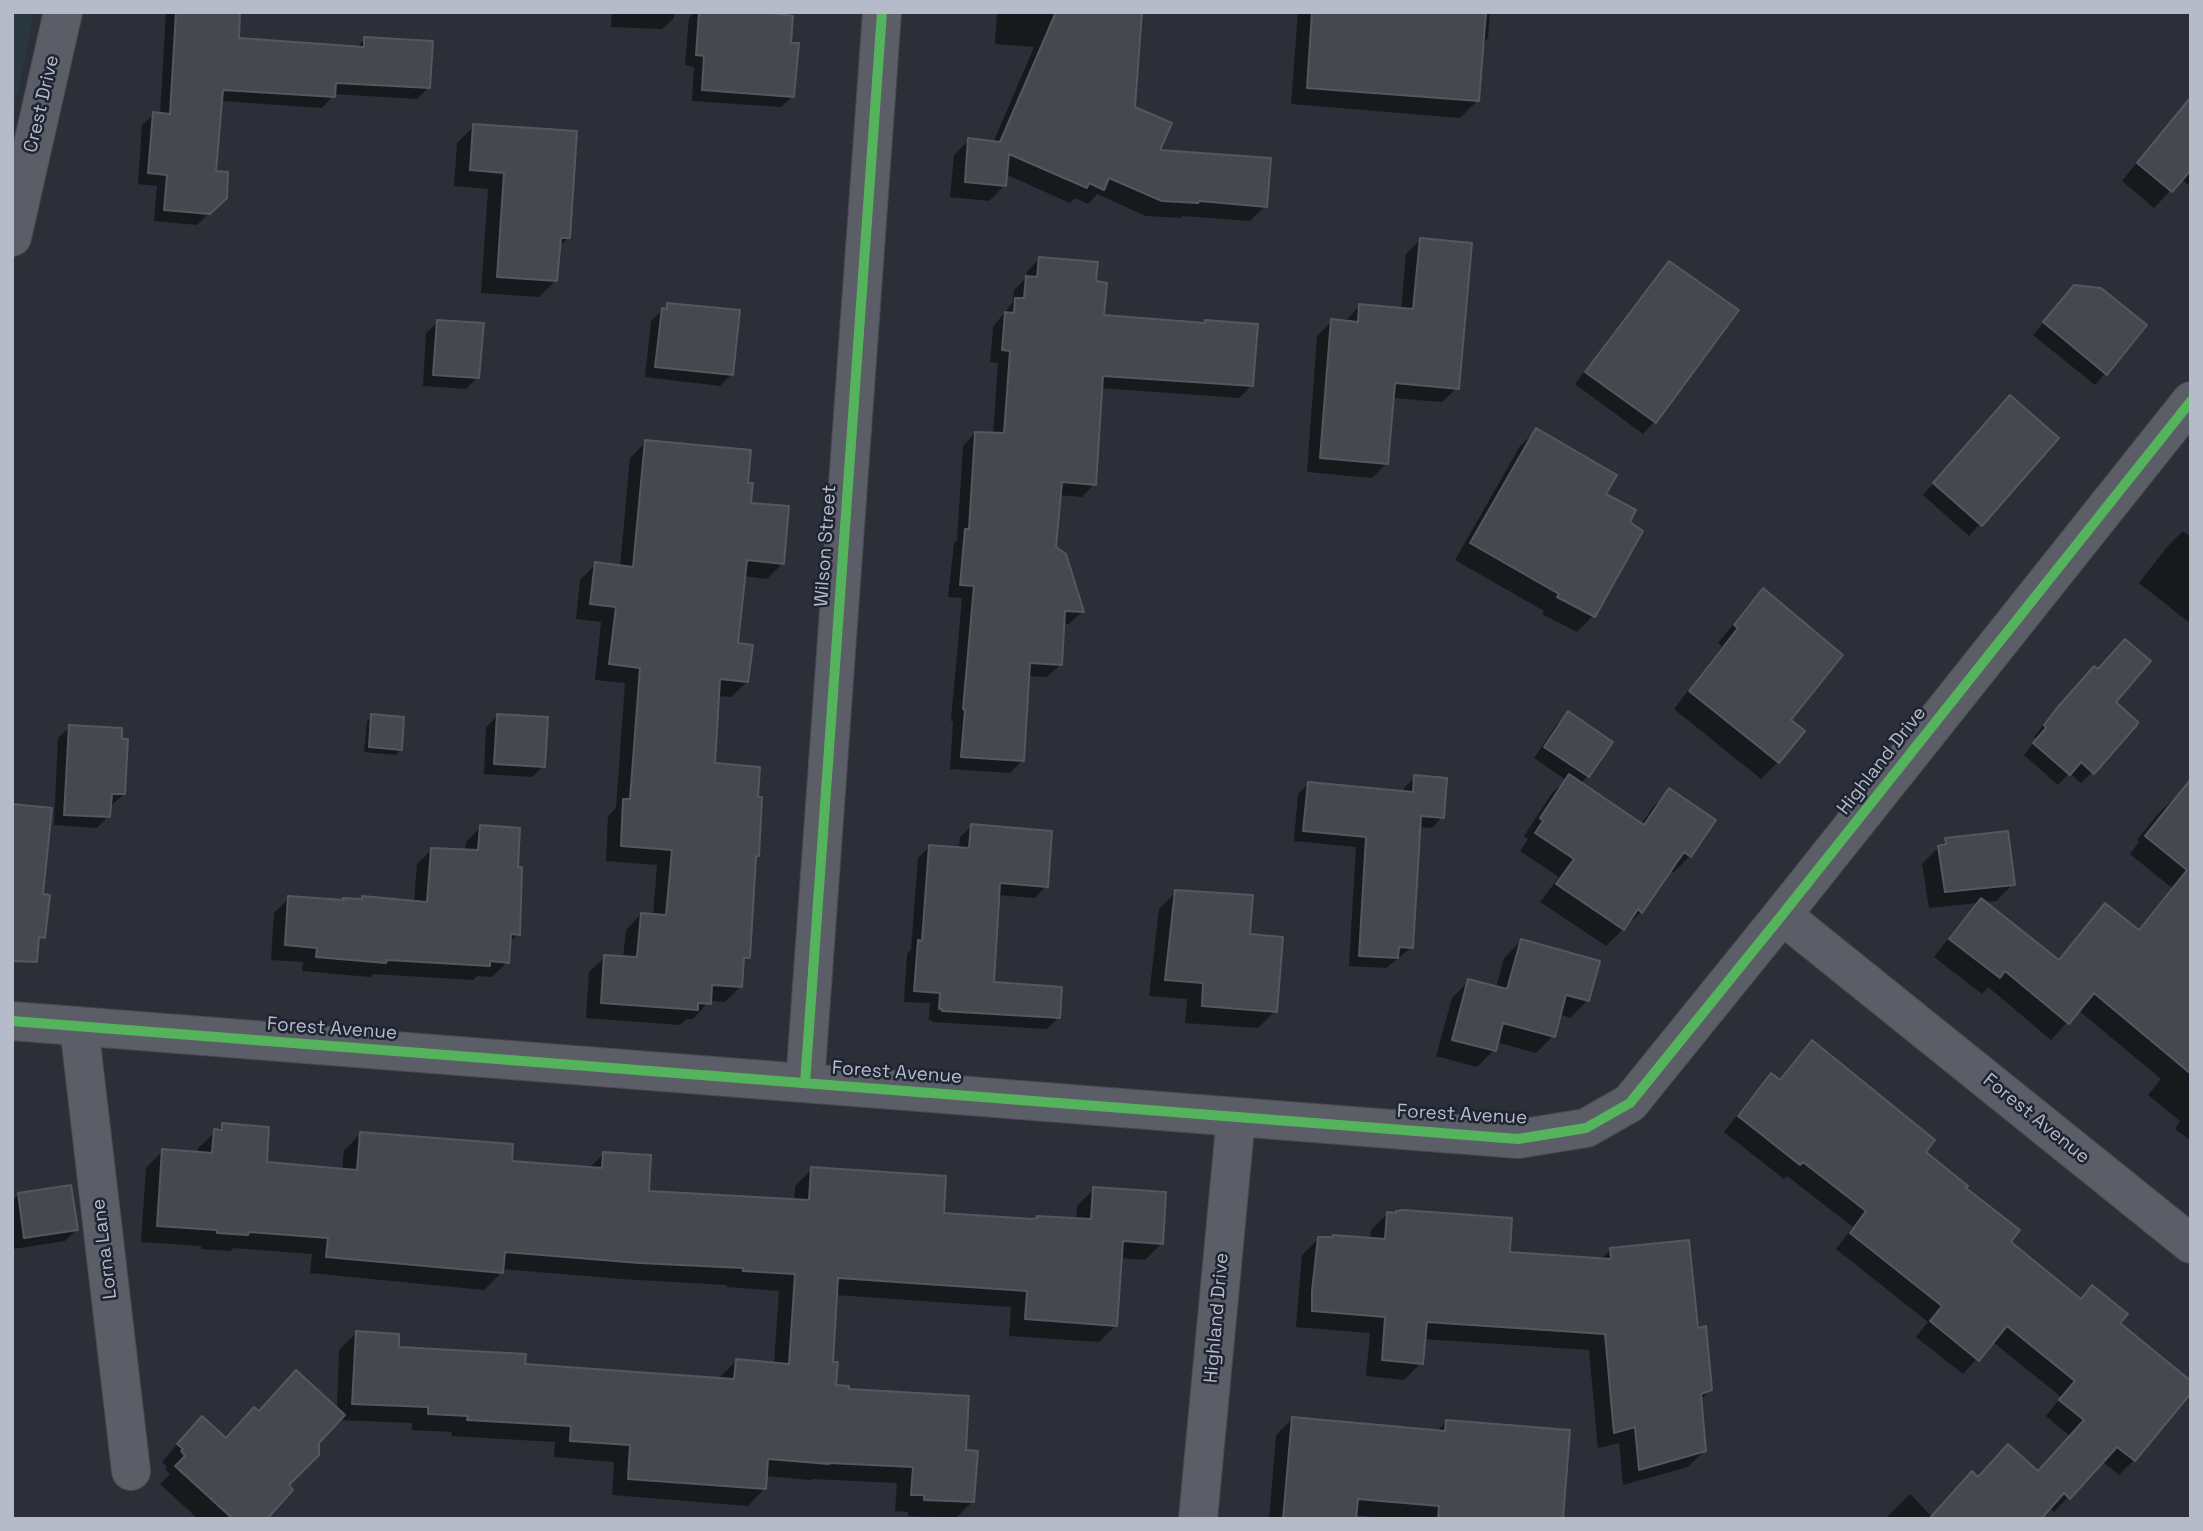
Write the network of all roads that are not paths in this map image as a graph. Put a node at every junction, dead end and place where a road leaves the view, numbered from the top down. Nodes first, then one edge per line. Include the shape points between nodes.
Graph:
1 (63, 12) edge
2 (882, 12) edge
3 (12, 237) edge
4 (2191, 401) edge
5 (1782, 915) junction
6 (12, 1021) edge
7 (79, 1026) junction
8 (804, 1083) junction
9 (1236, 1117) junction
10 (1586, 1128) joint
11 (2191, 1244) edge
12 (131, 1471) dead end
13 (1198, 1519) edge

1 - 3 street, Crest Drive
2 - 8 street, Wilson Street
4 - 5 street, Highland Drive
5 - 10 street, Highland Drive via 1630,1103
5 - 11 street, Forest Avenue
6 - 7 street
7 - 8 street, Forest Avenue
7 - 12 street, Lorna Lane
8 - 9 street, Forest Avenue
9 - 10 street, Forest Avenue via 1518,1139
9 - 13 street, Highland Drive

